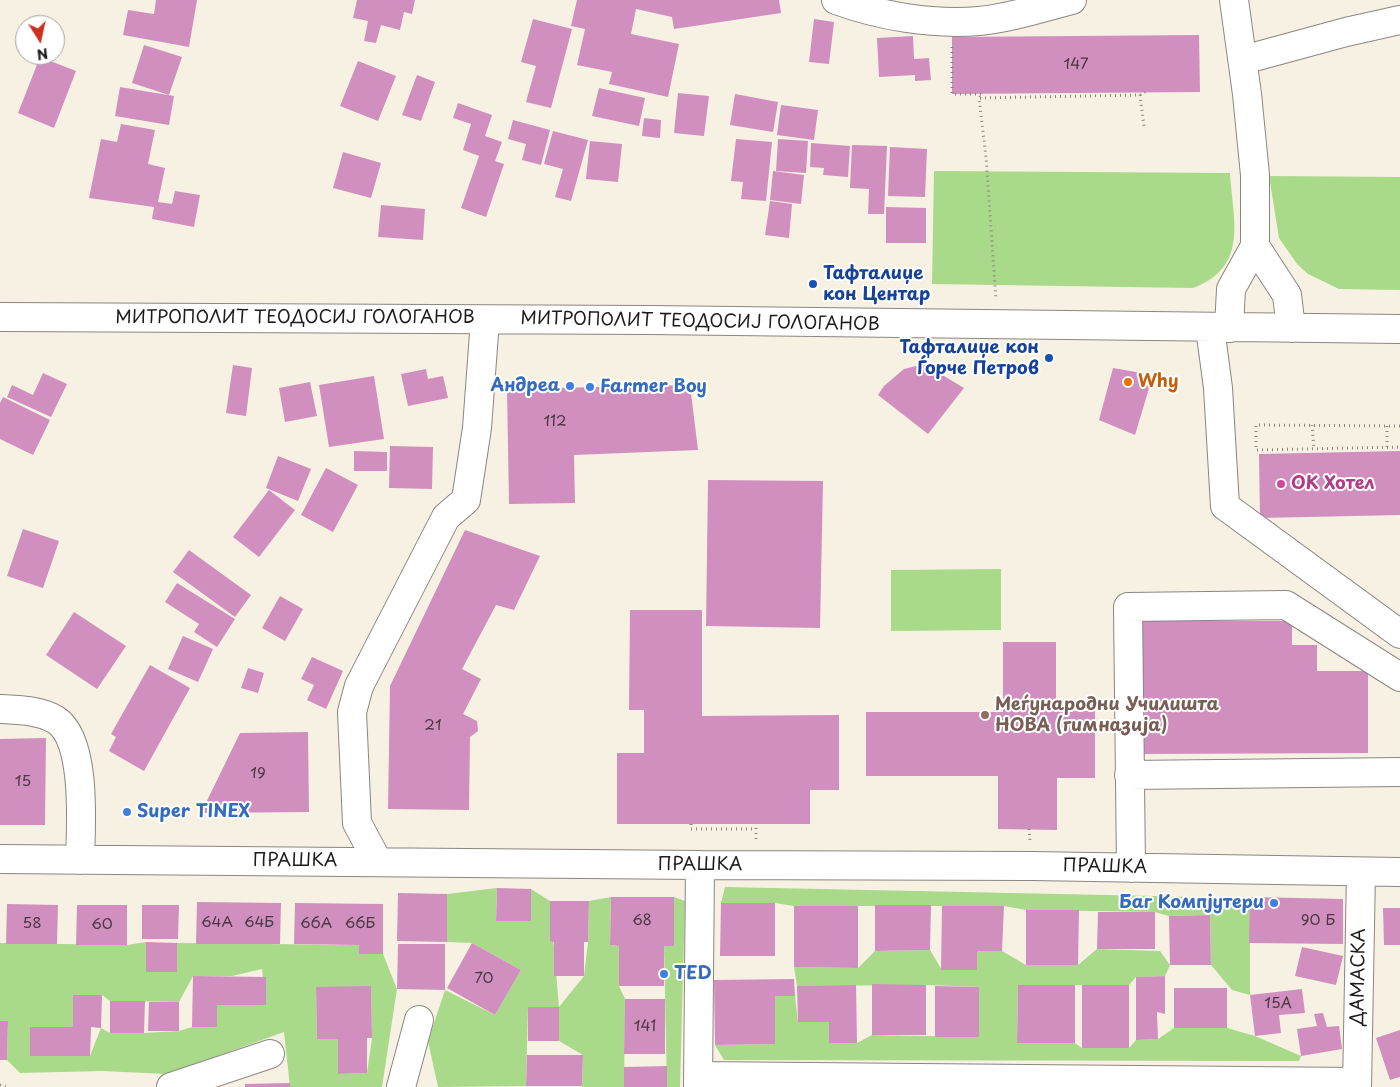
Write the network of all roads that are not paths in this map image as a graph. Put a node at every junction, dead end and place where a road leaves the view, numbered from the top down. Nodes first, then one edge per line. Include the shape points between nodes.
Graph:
1 (836, 0) edge
2 (1072, 0) edge
3 (1234, 0) edge
4 (949, 20) edge
5 (1400, 20) edge
6 (1243, 60) junction
7 (1256, 246) junction
8 (0, 317) edge
9 (485, 320) junction
10 (1219, 328) junction
11 (1291, 328) junction
12 (1400, 329) edge
13 (1400, 634) edge
14 (1400, 677) edge
15 (0, 709) edge
16 (1400, 772) edge
17 (1129, 775) junction
18 (0, 859) edge
19 (80, 860) junction
20 (378, 862) junction
21 (700, 865) junction
22 (1131, 868) junction
23 (1361, 872) junction
24 (1400, 872) edge
25 (419, 1020) dead end
26 (270, 1054) dead end
27 (698, 1081) edge
28 (886, 1082) edge
29 (1357, 1085) edge
30 (172, 1087) edge
31 (401, 1087) edge

1 - 4 street via 879,13
2 - 4 street via 994,18
3 - 6 street
5 - 6 street
6 - 7 street via 1255,175
7 - 10 street via 1231,289
7 - 11 street via 1288,295
8 - 9 street, МИТРОПОЛИТ ТЕОДОСИЈ ГОЛОГАНОВ
9 - 10 street, МИТРОПОЛИТ ТЕОДОСИЈ ГОЛОГАНОВ
9 - 20 street via 477,428 466,500 446,517 359,686 352,712 357,823
10 - 11 street, МИТРОПОЛИТ ТЕОДОСИЈ ГОЛОГАНОВ
10 - 13 street via 1218,388 1225,506
11 - 12 street, МИТРОПОЛИТ ТЕОДОСИЈ ГОЛОГАНОВ
14 - 17 street via 1286,605 1128,606
15 - 19 street via 30,711 57,720 72,740 82,812
16 - 17 street
17 - 22 street
18 - 19 street, ПРАШКА
19 - 20 street, ПРАШКА
20 - 21 street, ПРАШКА
21 - 22 street, ПРАШКА
21 - 27 street
22 - 23 street, ПРАШКА
23 - 24 street, ПРАШКА
23 - 29 street, ДАМАСКА
25 - 31 street
26 - 30 street
27 - 28 street, ДАМАСКА
28 - 29 street, ДАМАСКА

